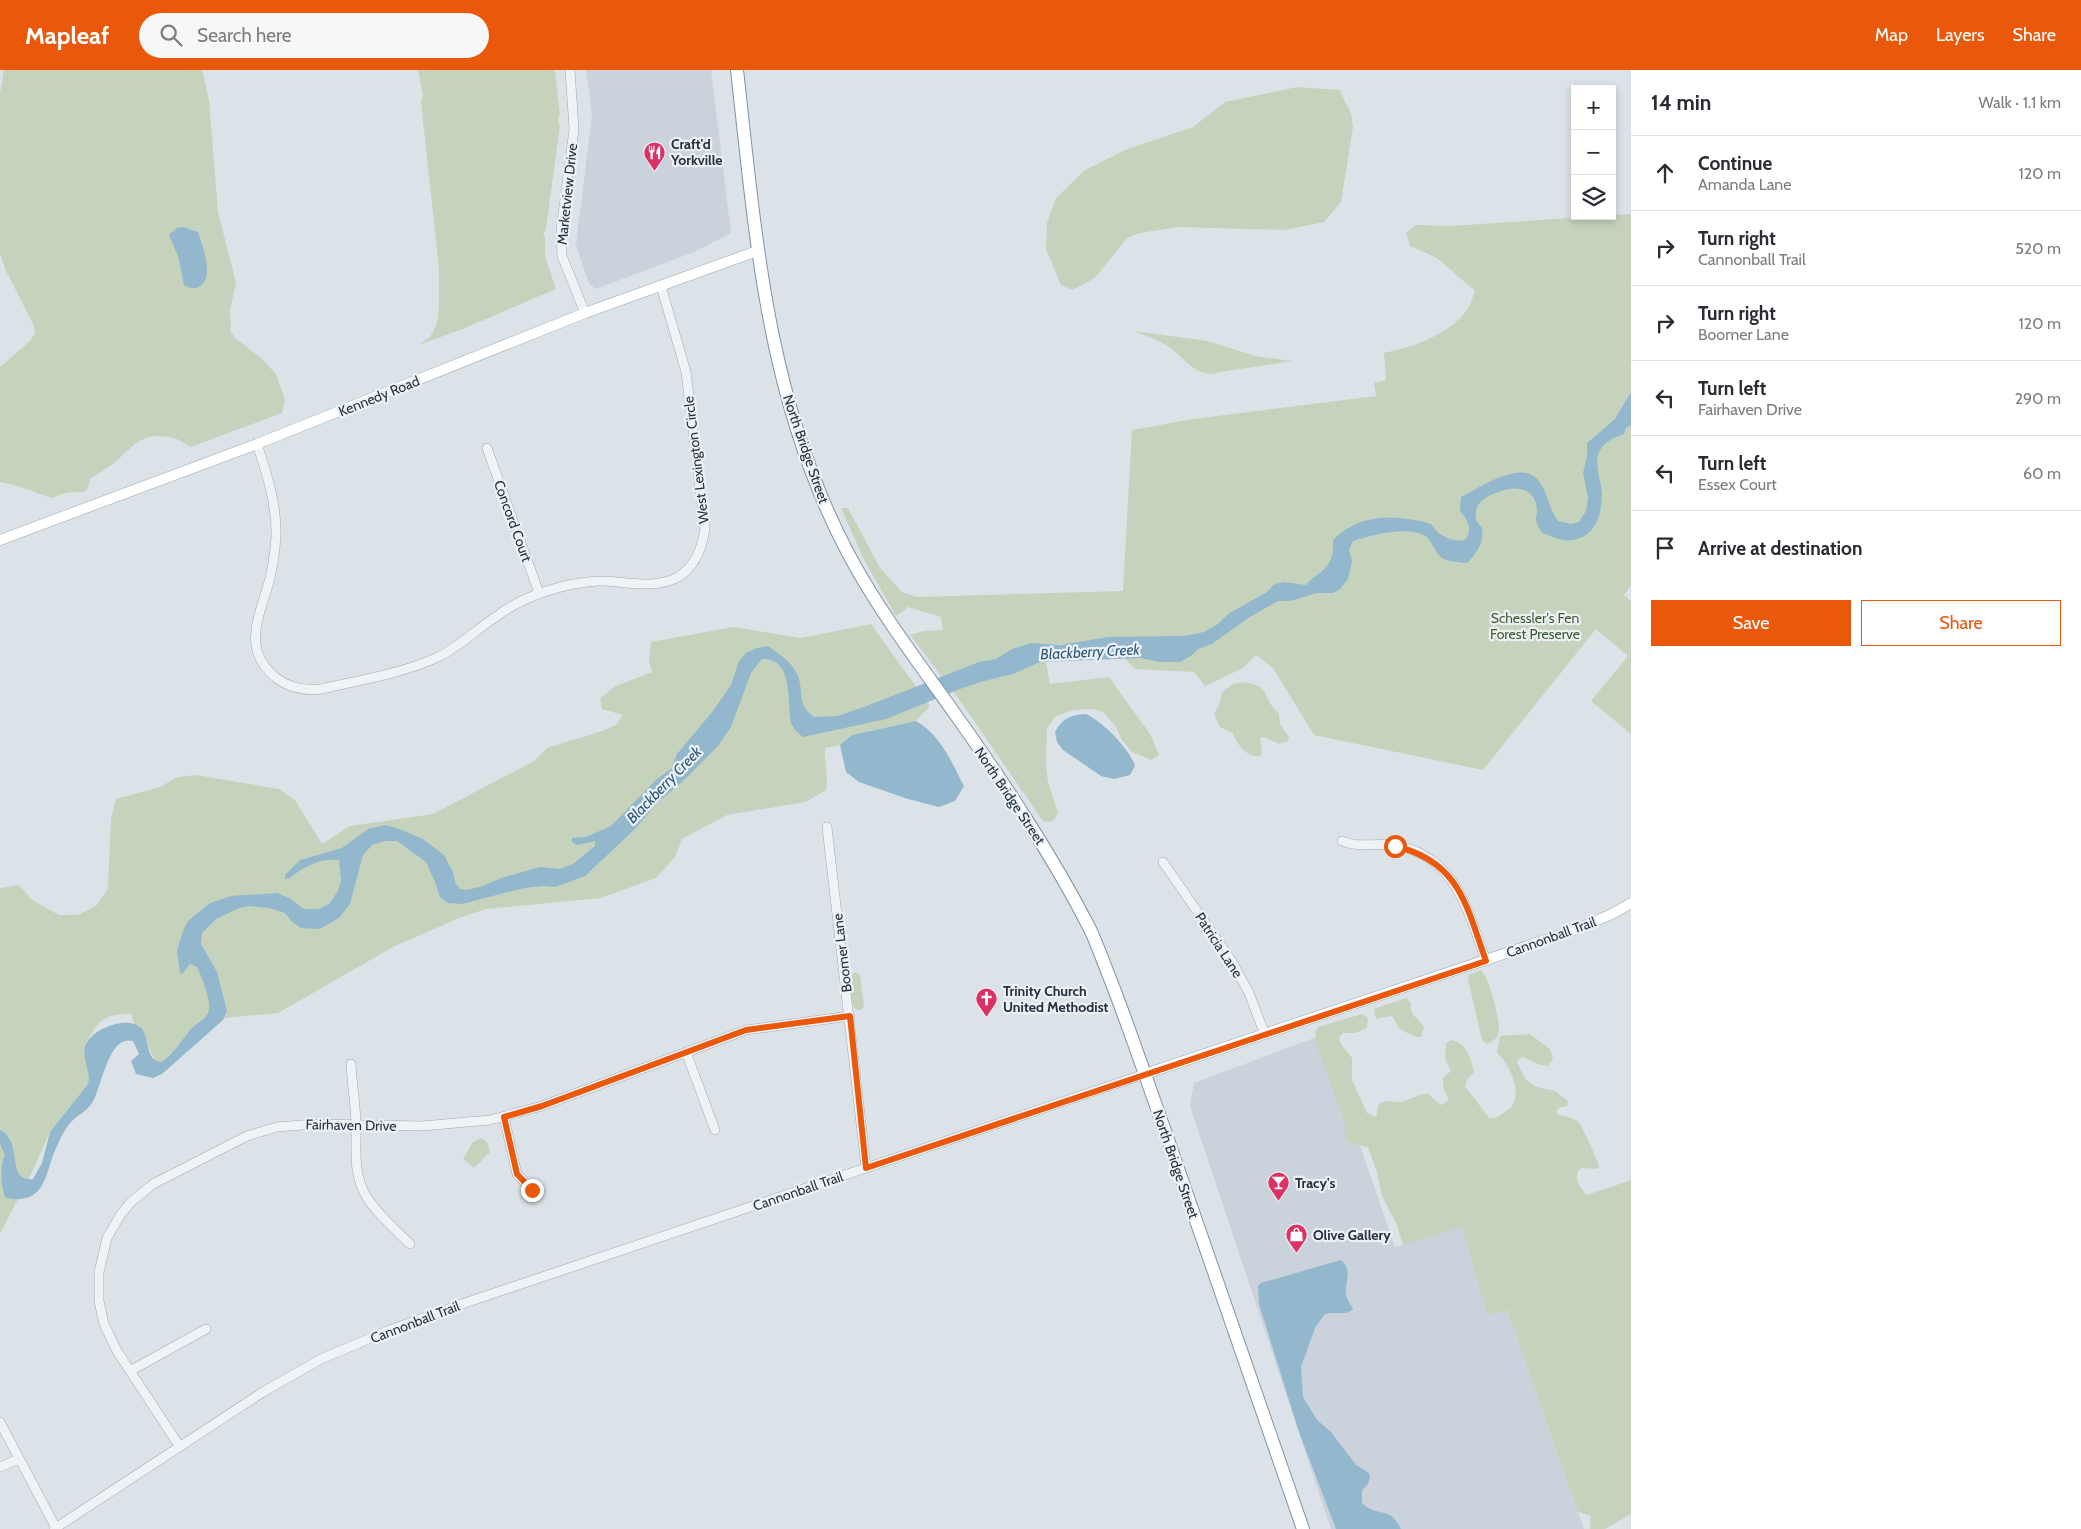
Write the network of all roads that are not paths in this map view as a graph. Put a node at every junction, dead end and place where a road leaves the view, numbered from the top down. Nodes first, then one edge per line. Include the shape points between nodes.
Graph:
1 (570, 70) edge
2 (737, 70) edge
3 (758, 251) junction
4 (661, 286) junction
5 (585, 314) junction
6 (256, 444) junction
7 (487, 448) dead end
8 (0, 540) edge
9 (539, 593) junction
10 (828, 827) dead end
11 (1342, 841) dead end
12 (1163, 862) dead end
13 (1631, 903) edge
14 (1486, 961) junction
15 (850, 1016) junction
16 (1265, 1035) junction
17 (686, 1052) junction
18 (351, 1064) dead end
19 (1145, 1074) junction
20 (504, 1117) junction
21 (356, 1124) junction
22 (715, 1130) dead end
23 (866, 1168) junction
24 (532, 1190) dead end
25 (410, 1244) dead end
26 (206, 1329) dead end
27 (130, 1371) junction
28 (0, 1422) edge
29 (180, 1447) junction
30 (19, 1459) junction
31 (0, 1467) edge
32 (55, 1528) edge
33 (1303, 1529) edge

1 - 5 street, Marketview Drive via 574,129 561,230 562,256
2 - 3 highway, North Bridge Street
3 - 4 main road, Kennedy Road
3 - 19 highway, North Bridge Street via 775,349 792,419 819,494 850,556 913,657 1008,790 1042,844 1092,933
4 - 5 main road, Kennedy Road
4 - 9 street, West Lexington Circle via 686,372 705,529 700,550 685,572 659,583 593,581
5 - 6 main road, Kennedy Road
6 - 8 main road, Kennedy Road
6 - 9 street, West Lexington Circle via 271,488 276,526 272,569 256,626 256,645 267,669 282,682 303,690 321,689 415,666 451,649 498,614
7 - 9 street, Concord Court
10 - 15 street, Boomer Lane
11 - 14 street via 1410,850 1439,866 1462,896
12 - 16 street, Patricia Lane via 1231,960 1249,993
13 - 14 main road, Cannonball Trail via 1589,924
14 - 16 main road, Cannonball Trail
15 - 17 street, Fairhaven Drive via 746,1030
15 - 23 street, Boomer Lane
16 - 19 main road, Cannonball Trail
17 - 20 street, Fairhaven Drive
17 - 22 street
18 - 21 street
19 - 23 street, Cannonball Trail
19 - 33 highway, North Bridge Street
20 - 21 street, Fairhaven Drive via 443,1125
20 - 24 street via 517,1174
21 - 25 street via 356,1162 363,1188 374,1206
21 - 27 street, Fairhaven Drive via 292,1125 250,1135 153,1184 131,1202 108,1238 98,1281 104,1324
23 - 29 street, Cannonball Trail via 382,1334 321,1359 263,1392
26 - 27 street
27 - 29 street, Fairhaven Drive
28 - 30 street
29 - 32 street, Cannonball Trail
30 - 31 street
30 - 32 street

